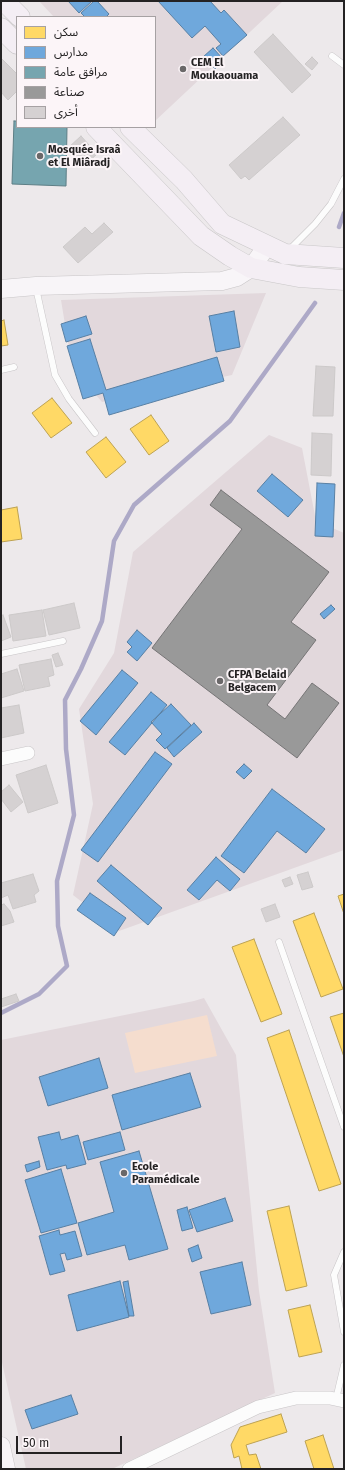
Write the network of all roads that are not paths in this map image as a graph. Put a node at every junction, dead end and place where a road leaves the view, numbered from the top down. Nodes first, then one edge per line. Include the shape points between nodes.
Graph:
1 (4, 1) edge
2 (19, 16) edge
3 (1, 28) edge
4 (16, 43) edge
5 (332, 56) dead end
6 (344, 65) edge
7 (97, 128) edge
8 (131, 128) edge
9 (344, 179) edge
10 (276, 250) junction
11 (344, 258) edge
12 (251, 268) junction
13 (342, 280) edge
14 (36, 286) junction
15 (1, 289) edge
16 (14, 367) dead end
17 (1, 370) edge
18 (95, 433) dead end
19 (63, 641) dead end
20 (1, 654) edge
21 (28, 753) dead end
22 (1, 760) edge
23 (279, 942) dead end
24 (344, 1127) edge
25 (344, 1252) edge
26 (344, 1332) edge
27 (344, 1365) edge
28 (340, 1400) edge
29 (1, 1446) edge
30 (5, 1468) edge
31 (129, 1469) edge

1 - 2 main road
3 - 4 main road
5 - 6 lane
7 - 12 main road via 201,236
8 - 10 main road via 184,180 222,224
9 - 10 lane via 331,204 315,224
10 - 11 main road via 304,256
10 - 12 street
12 - 13 main road via 299,277
12 - 14 street via 237,277 222,281
14 - 15 street
14 - 18 lane via 55,375
16 - 17 lane
19 - 20 lane
21 - 22 street
23 - 24 lane
25 - 26 lane via 334,1275
27 - 28 lane
28 - 31 street via 296,1398 258,1407
29 - 30 street

